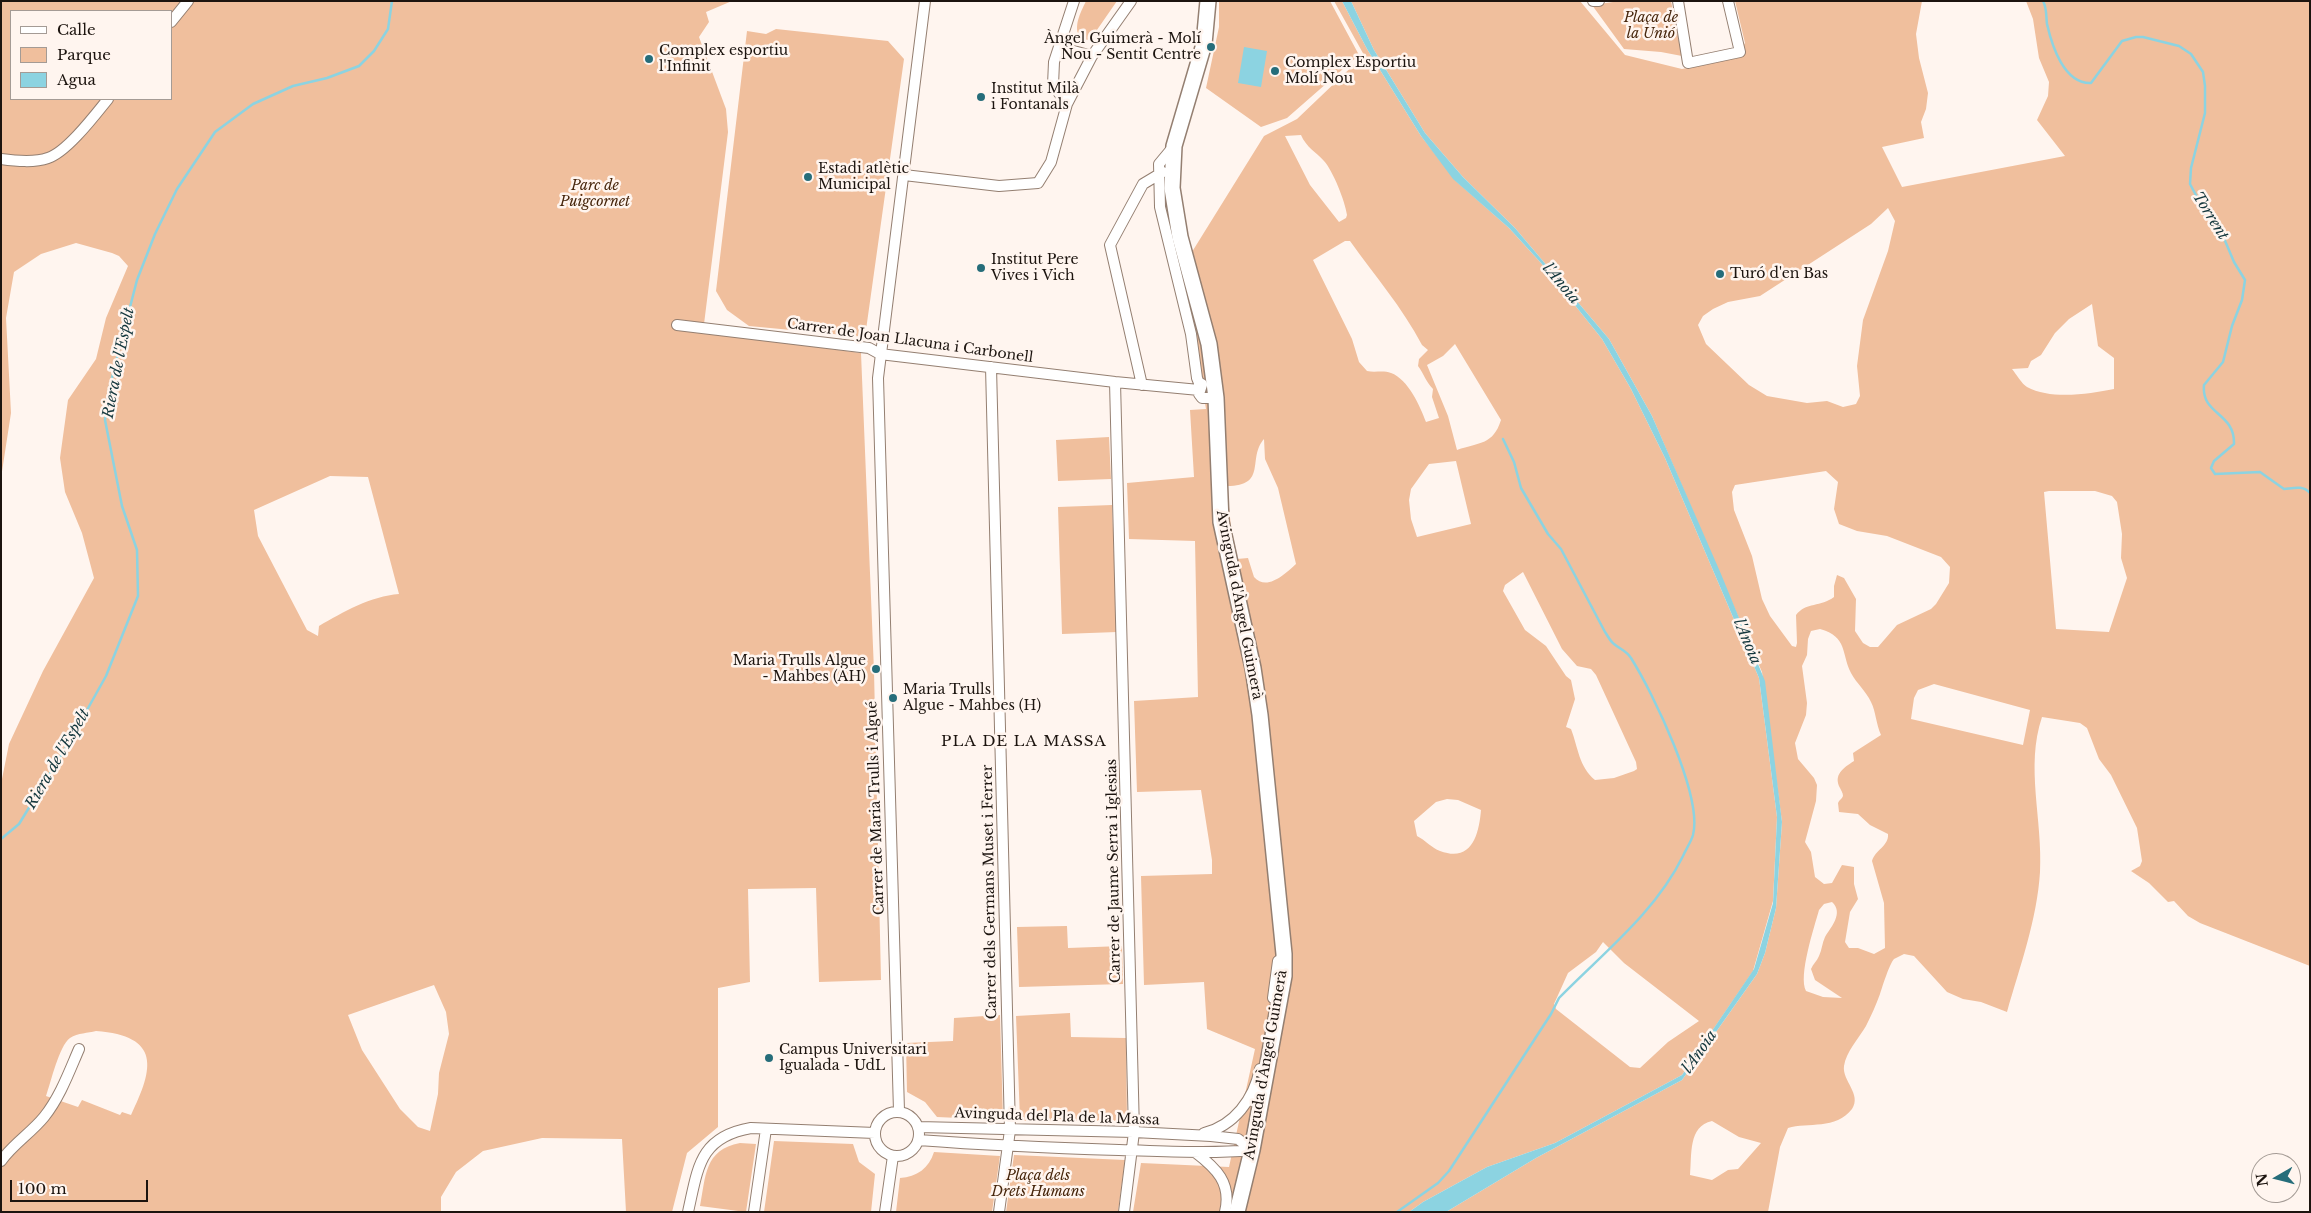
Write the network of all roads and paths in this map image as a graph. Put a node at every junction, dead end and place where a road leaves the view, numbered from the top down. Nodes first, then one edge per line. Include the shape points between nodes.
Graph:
1 (188, 1) edge
2 (925, 1) edge
3 (1074, 1) edge
4 (1131, 1) edge
5 (1208, 1) edge
6 (1593, 1) edge
7 (1599, 1) edge
8 (1678, 1) edge
9 (1728, 1) edge
10 (172, 21) edge
11 (1058, 47) junction
12 (1092, 56) junction
13 (107, 100) edge
14 (1067, 104) junction
15 (1, 159) edge
16 (1165, 172) junction
17 (904, 175) junction
18 (677, 325) dead end
19 (880, 354) junction
20 (991, 367) junction
21 (1115, 382) junction
22 (1142, 385) junction
23 (1205, 385) junction
24 (1283, 932) junction
25 (79, 1049) dead end
26 (899, 1111) junction
27 (918, 1127) junction
28 (766, 1129) junction
29 (1010, 1130) junction
30 (1134, 1132) junction
31 (875, 1133) junction
32 (1195, 1135) junction
33 (918, 1140) junction
34 (1008, 1146) junction
35 (1132, 1150) junction
36 (1252, 1150) junction
37 (1195, 1152) junction
38 (893, 1156) junction
39 (1, 1162) edge
40 (688, 1212) edge
41 (754, 1212) edge
42 (885, 1212) edge
43 (999, 1212) edge
44 (1124, 1212) edge
45 (1225, 1212) edge
46 (1237, 1212) edge

1 - 10 street
2 - 17 street, Carrer de Maria Trulls i Algué
3 - 11 street
4 - 12 street
5 - 16 street, Avinguda d'Àngel Guimerà via 1203,46
6 - 7 street
8 - 9 street via 1688,63 1740,52
11 - 12 street
11 - 14 street via 1053,85
12 - 14 street
13 - 15 street via 77,136 49,158
14 - 17 street via 1051,162 1038,184 998,186
16 - 22 street via 1143,184 1110,245
16 - 23 street, Avinguda d'Àngel Guimerà via 1209,344
17 - 19 street, Carrer de Maria Trulls i Algué
18 - 19 street, Carrer de Joan Llacuna i Carbonell via 869,348
19 - 20 street, Carrer de Joan Llacuna i Carbonell
19 - 26 street, Carrer de Maria Trulls i Algué via 884,640
20 - 21 street, Carrer de Joan Llacuna i Carbonell
20 - 29 street, Carrer dels Germans Muset i Ferrer
21 - 22 street, Carrer de Joan Llacuna i Carbonell
21 - 30 street, Carrer de Jaume Serra i Iglesias
22 - 23 street, Carrer de Joan Llacuna i Carbonell
23 - 24 street, Avinguda d'Àngel Guimerà via 1216,398 1221,522 1253,668
24 - 32 street, Avinguda del Pla de la Massa via 1256,1087 1231,1119 1215,1131
24 - 36 street, Avinguda d'Àngel Guimerà via 1284,976
25 - 39 street via 64,1086 51,1107
26 - 27 street via 911,1116
26 - 31 street via 882,1117
27 - 29 street, Avinguda del Pla de la Massa
27 - 33 street
28 - 31 street
28 - 40 street via 737,1131 715,1141 699,1162
28 - 41 street
29 - 30 street, Avinguda del Pla de la Massa
29 - 34 street, Carrer dels Germans Muset i Ferrer
30 - 32 street, Avinguda del Pla de la Massa
30 - 35 street, Carrer de Jaume Serra i Iglesias
31 - 38 street via 880,1148
32 - 36 street, Avinguda del Pla de la Massa via 1238,1139
33 - 34 street, Avinguda del Pla de la Massa
33 - 38 street via 909,1153
34 - 35 street, Avinguda del Pla de la Massa
34 - 43 street, Carrer dels Germans Muset i Ferrer
35 - 37 street, Avinguda del Pla de la Massa
35 - 44 street, Carrer de Jaume Serra i Iglesias
36 - 37 street, Avinguda del Pla de la Massa
36 - 46 street, Avinguda d'Àngel Guimerà
37 - 45 street via 1214,1167 1225,1182 1228,1201
38 - 42 street

